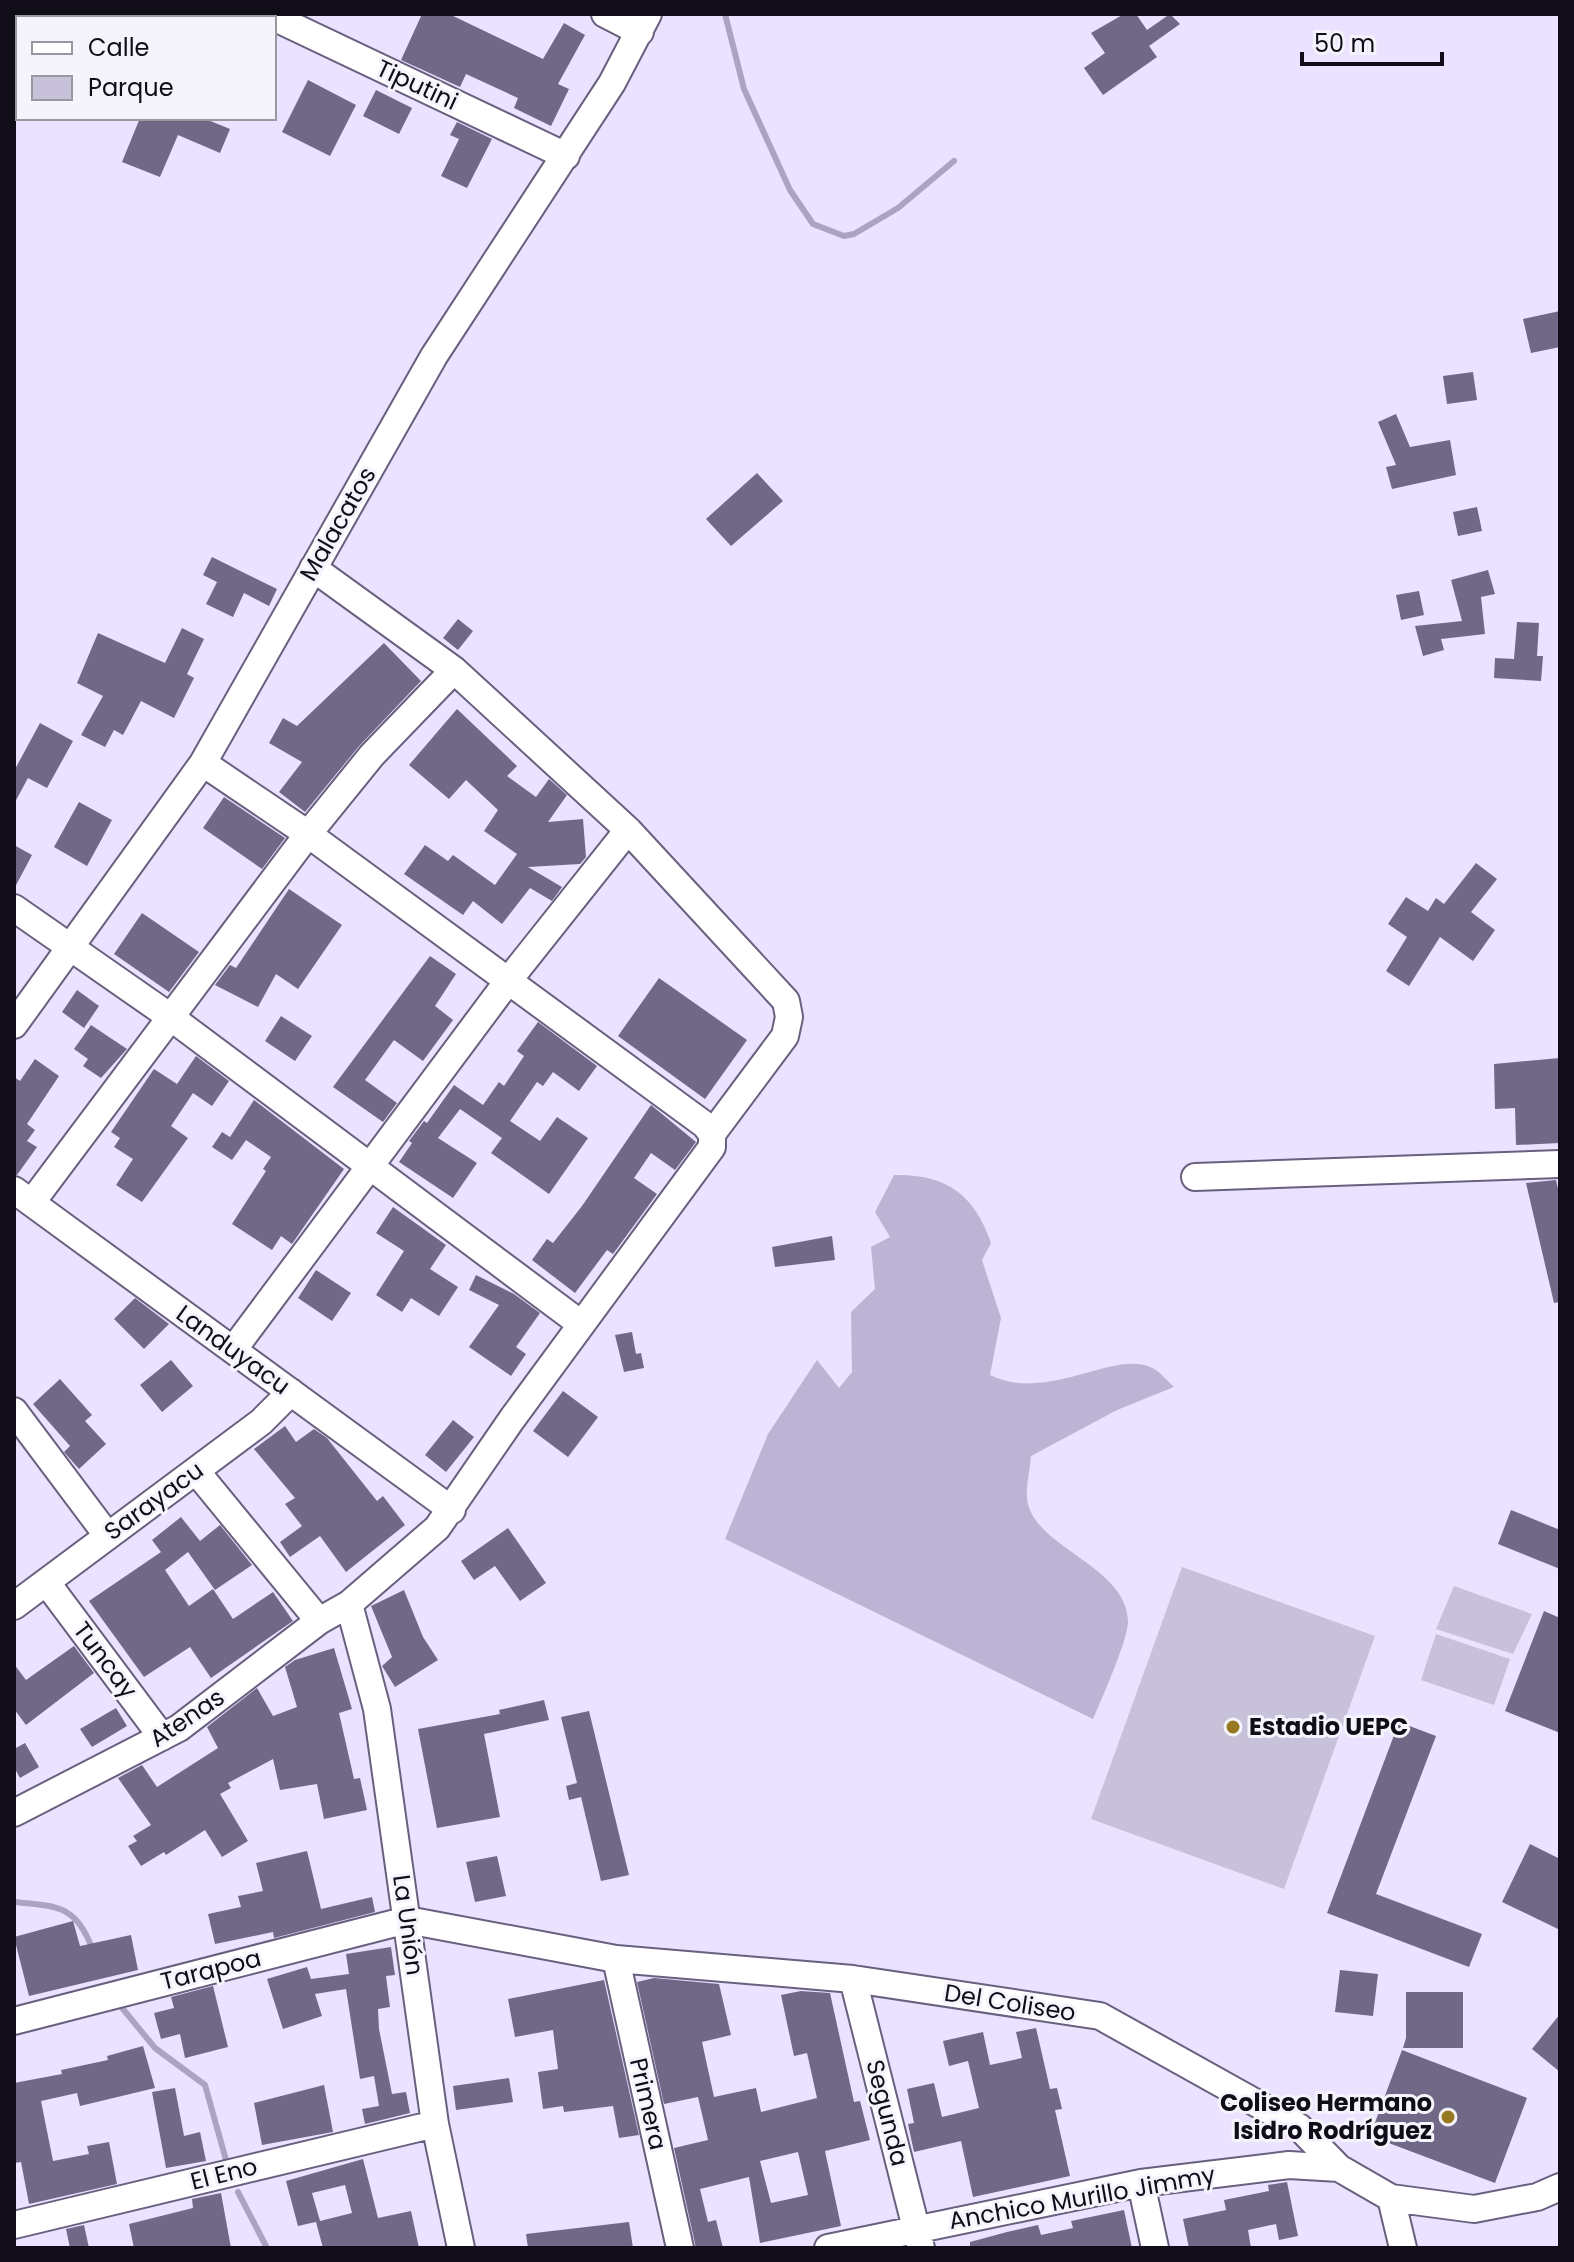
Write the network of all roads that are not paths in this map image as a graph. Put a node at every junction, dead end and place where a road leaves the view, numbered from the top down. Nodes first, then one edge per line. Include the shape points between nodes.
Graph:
1 (605, 14) edge
2 (276, 18) edge
3 (644, 23) edge
4 (566, 156) junction
5 (313, 568) junction
6 (454, 670) junction
7 (203, 763) junction
8 (628, 830) junction
9 (308, 834) junction
10 (14, 908) edge
11 (72, 946) junction
12 (508, 981) junction
13 (169, 1016) junction
14 (14, 1025) edge
15 (712, 1134) junction
16 (1560, 1164) edge
17 (370, 1166) junction
18 (1195, 1177) dead end
19 (23, 1196) edge
20 (581, 1324) junction
21 (233, 1350) junction
22 (291, 1392) junction
23 (14, 1411) edge
24 (196, 1471) junction
25 (452, 1510) junction
26 (107, 1535) junction
27 (47, 1583) junction
28 (349, 1604) junction
29 (14, 1606) edge
30 (319, 1621) junction
31 (162, 1737) junction
32 (14, 1813) edge
33 (407, 1920) junction
34 (616, 1959) junction
35 (853, 1979) junction
36 (14, 2021) edge
37 (435, 2124) junction
38 (1339, 2168) junction
39 (1141, 2183) junction
40 (1560, 2187) edge
41 (1391, 2198) junction
42 (14, 2225) edge
43 (918, 2238) edge
44 (461, 2248) edge
45 (680, 2248) edge
46 (828, 2248) edge
47 (1155, 2248) edge
48 (1403, 2248) edge

1 - 3 street
2 - 4 street, Tiputini
3 - 4 street, Malacatos
4 - 5 street, Malacatos via 434,356
5 - 6 street, Atenas
5 - 7 street, Malacatos
6 - 8 street, Atenas
6 - 9 street via 372,755
7 - 9 street
7 - 11 street, Malacatos
8 - 12 street
8 - 15 street, Atenas via 786,1001 785,1036
9 - 12 street
9 - 13 street
10 - 11 street
11 - 13 street
11 - 14 street, Malacatos
12 - 15 street
12 - 17 street
13 - 17 street
13 - 19 street
15 - 20 street, Atenas via 712,1147
16 - 18 street
17 - 20 street
17 - 21 street
19 - 21 street, Landuyacu
20 - 25 street, Atenas
21 - 22 street, Landuyacu
22 - 24 street, Sarayacu
22 - 25 street, Landuyacu
23 - 26 street
24 - 26 street, Sarayacu
24 - 30 street
25 - 28 street, Atenas
26 - 27 street, Sarayacu
27 - 29 street, Sarayacu
27 - 31 street, Tuncay
28 - 30 street, Atenas
28 - 33 street, La Unión via 377,1709
30 - 31 street, Atenas
31 - 32 street, Atenas
33 - 34 street, Del Coliseo
33 - 36 street, Tarapoa
33 - 37 street, La Unión
34 - 35 street, Del Coliseo
34 - 45 street, Primera
35 - 38 street, Del Coliseo via 1100,2016 1299,2127
35 - 43 street, Segunda
37 - 42 street, El Eno
37 - 44 street, La Unión
38 - 39 street, Anchico Murillo Jimmy via 1289,2165
38 - 41 street, Del Coliseo
39 - 43 street, Anchico Murillo Jimmy
39 - 47 street
40 - 41 street, Del Coliseo via 1474,2209
41 - 48 street
43 - 46 street, Anchico Murillo Jimmy

